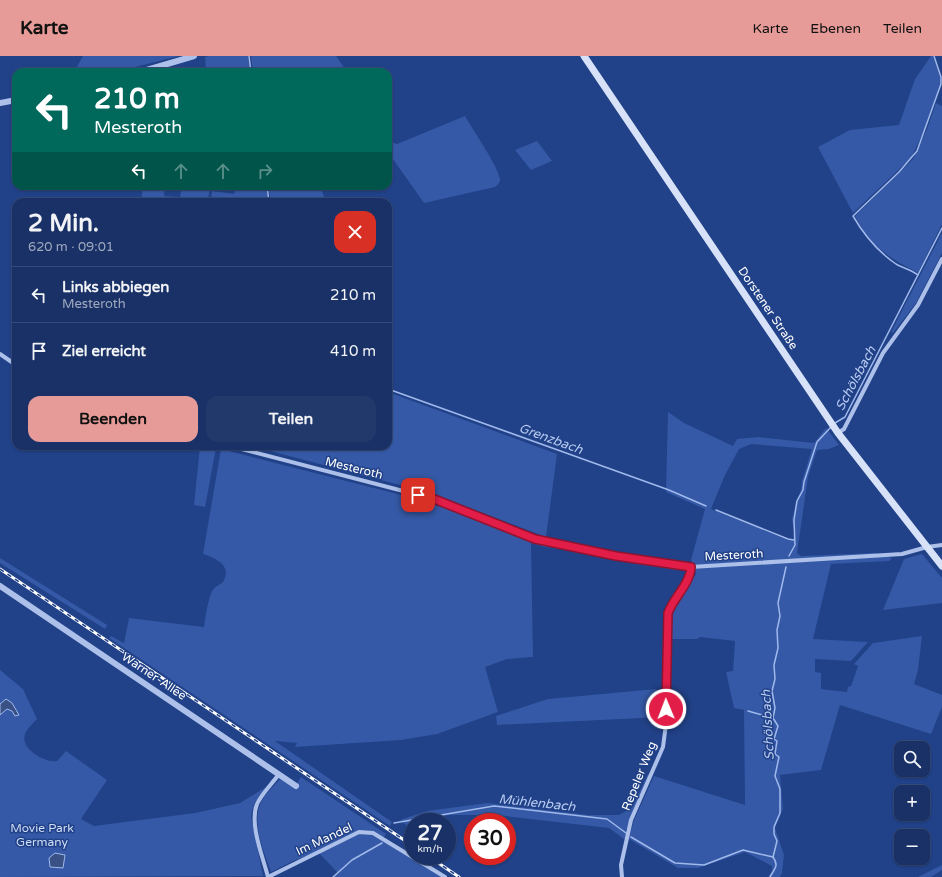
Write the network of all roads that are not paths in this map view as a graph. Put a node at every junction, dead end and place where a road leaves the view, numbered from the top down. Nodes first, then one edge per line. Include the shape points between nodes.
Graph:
1 (194, 56) edge
2 (584, 56) edge
3 (154, 68) edge
4 (12, 101) edge
5 (0, 103) edge
6 (942, 259) edge
7 (0, 354) edge
8 (12, 362) edge
9 (835, 428) junction
10 (245, 450) edge
11 (942, 545) edge
12 (927, 547) junction
13 (942, 566) edge
14 (691, 567) junction
15 (0, 586) edge
16 (279, 774) junction
17 (296, 786) dead end
18 (268, 877) edge
19 (445, 877) edge
20 (622, 877) edge

1 - 3 street
2 - 9 main road, Dorstener Straße
4 - 5 street
6 - 9 street via 918,305 883,353 844,429
7 - 8 street
9 - 12 main road, Dorstener Straße
10 - 14 street, Mesteroth via 434,499 535,539 616,556
11 - 12 street, Mesteroth
12 - 13 main road, Dorstener Straße
12 - 14 street, Mesteroth via 902,554
14 - 20 street, Repeler Weg via 688,578 668,613 666,724 663,747 632,820 621,865
15 - 16 street, Warner-Allee
16 - 17 street, Warner-Allee
16 - 18 street via 262,796 254,815
18 - 19 street, Im Mandel via 359,832 373,833

